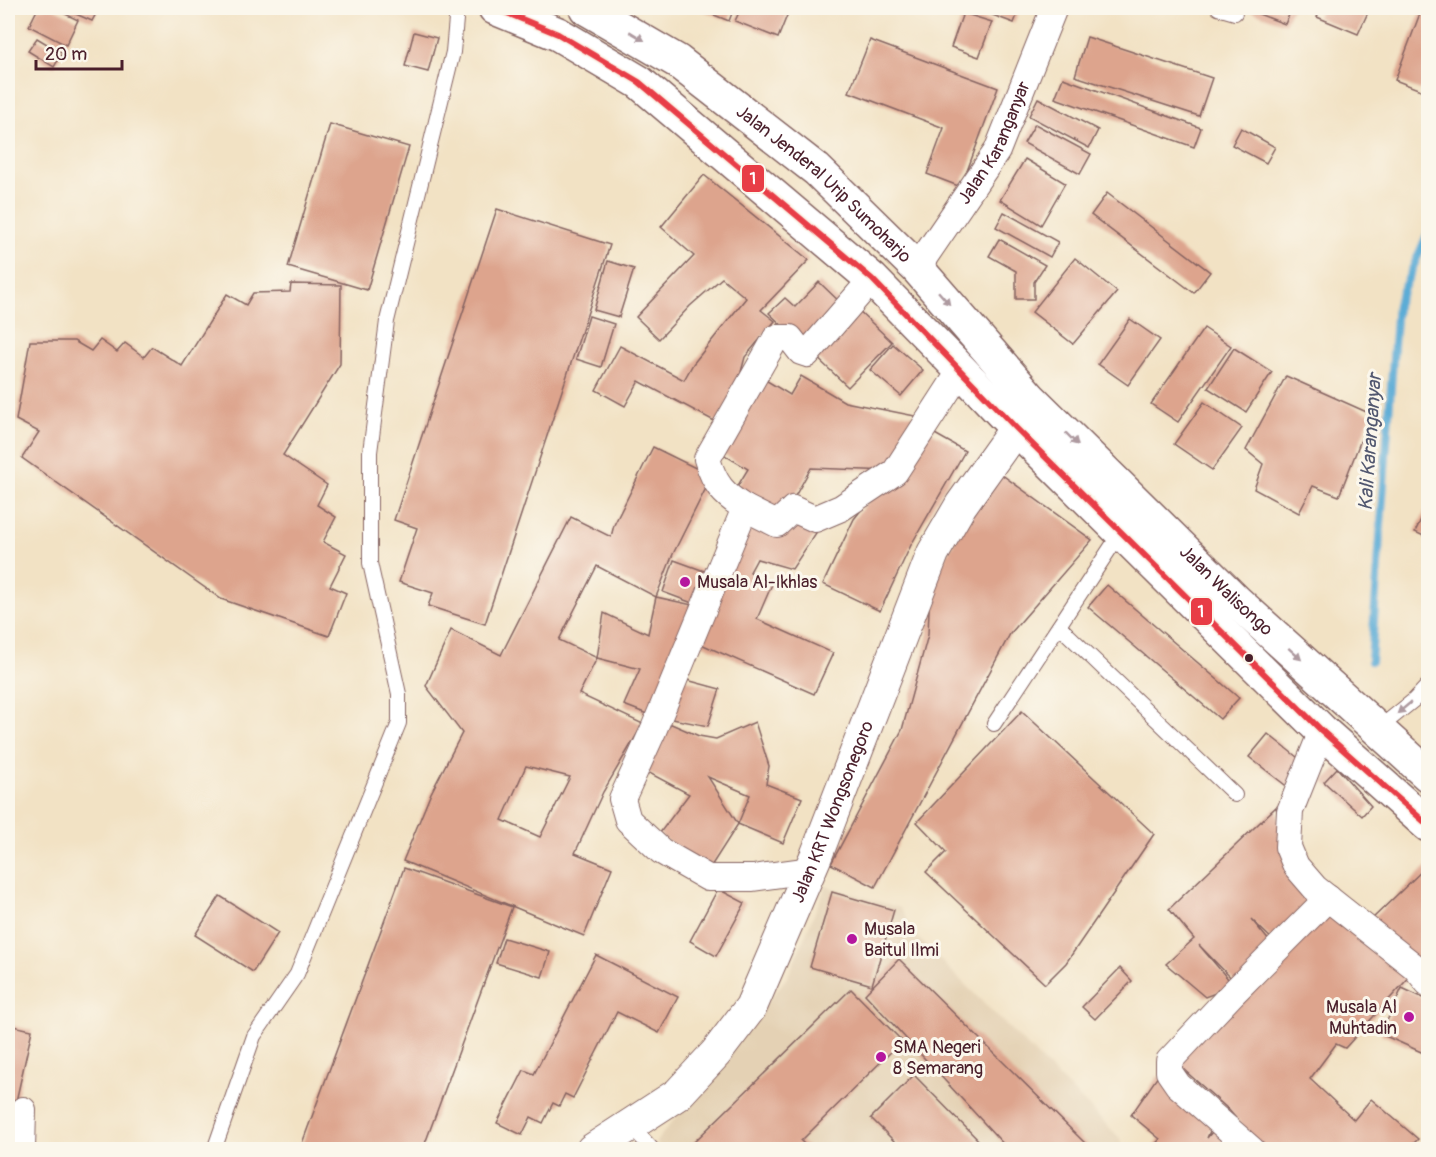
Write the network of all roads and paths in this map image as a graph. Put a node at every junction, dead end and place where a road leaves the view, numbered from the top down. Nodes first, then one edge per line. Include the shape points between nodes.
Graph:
1 (457, 8) edge
2 (495, 8) edge
3 (586, 8) edge
4 (1054, 8) edge
5 (1218, 8) edge
6 (1235, 14) dead end
7 (917, 268) junction
8 (872, 279) junction
9 (961, 370) junction
10 (1030, 398) joint
11 (1016, 429) junction
12 (745, 508) junction
13 (1121, 532) junction
14 (1236, 601) junction
15 (1213, 623) junction
16 (1059, 626) junction
17 (1428, 685) edge
18 (994, 724) dead end
19 (1378, 729) junction
20 (1322, 731) junction
21 (1428, 775) edge
22 (1235, 795) dead end
23 (1428, 825) edge
24 (810, 870) junction
25 (1328, 898) junction
26 (1428, 982) edge
27 (23, 1110) dead end
28 (630, 1125) junction
29 (22, 1149) edge
30 (214, 1149) edge
31 (592, 1149) edge
32 (653, 1149) edge
33 (1252, 1149) edge

1 - 30 lane via 453,51 387,321 370,452 370,564 399,694 399,723 297,974 254,1035
2 - 8 highway via 558,34 639,82
3 -> 7 highway, Jalan Jenderal Urip Sumoharjo via 677,61 808,163
4 - 7 street, Jalan Karanganyar via 997,151
5 - 6 lane
7 -> 10 highway, Jalan Jenderal Urip Sumoharjo
8 - 9 highway
8 - 12 street via 807,354 790,338 776,338 707,459 725,495
9 - 11 highway
9 - 12 street via 895,472 841,508 815,519 793,509 777,524
10 -> 14 highway, Jalan Walisongo
11 - 13 highway, Jalan Walisongo
11 - 24 street, Jalan KRT Wongsonegoro via 961,505 933,553
12 - 24 street via 622,799 628,820 661,851 708,878 753,878
13 - 15 highway, Jalan Walisongo
13 - 16 lane
14 - 15 highway
14 -> 19 highway, Jalan Walisongo
15 - 20 highway, Jalan Walisongo
16 - 18 lane
16 - 22 lane
17 -> 19 lane
19 - 21 highway, Jalan Walisongo
20 - 23 highway, Jalan Walisongo
20 - 25 street via 1290,811 1288,847 1296,866
24 - 28 street, Jalan KRT Wongsonegoro via 751,1006 716,1053 678,1094
25 - 26 street
25 - 33 street via 1169,1061 1169,1072 1178,1085
27 - 29 street
28 - 31 street, Jalan KRT Wongsonegoro
28 - 32 lane

